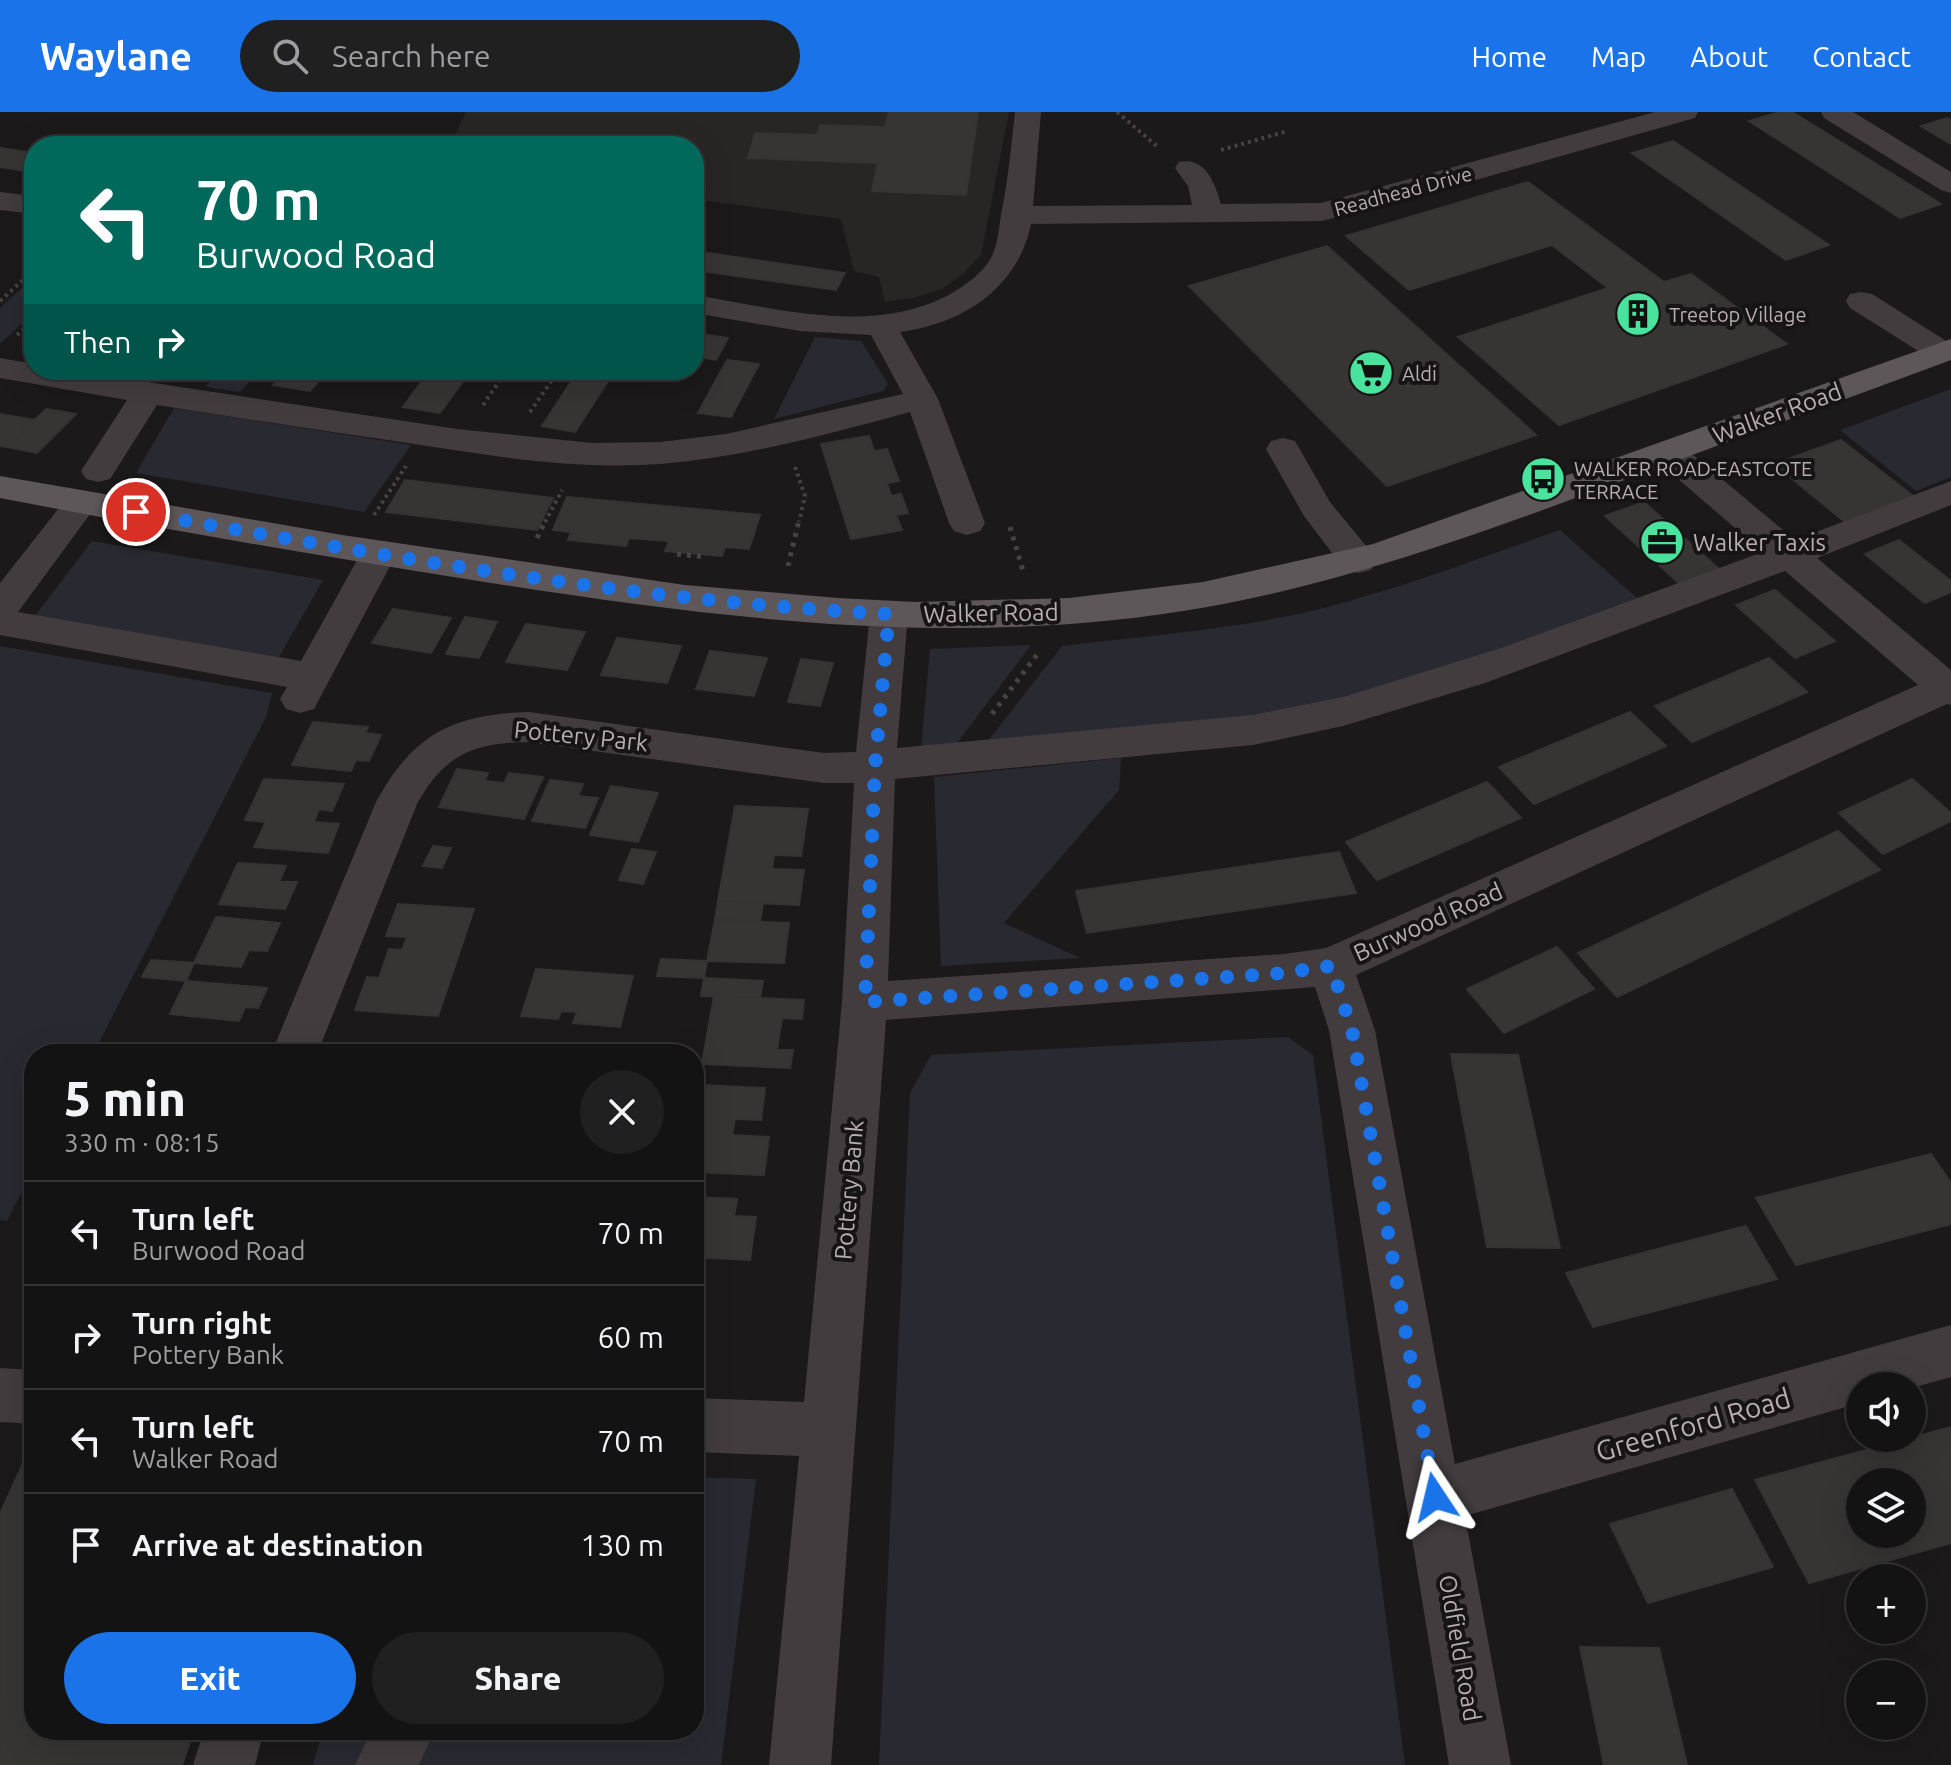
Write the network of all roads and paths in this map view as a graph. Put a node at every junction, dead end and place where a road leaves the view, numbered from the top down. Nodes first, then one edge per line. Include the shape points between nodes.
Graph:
1 (1028, 112) edge
2 (1117, 112) edge
3 (1685, 112) edge
4 (1834, 112) edge
5 (1571, 121) dead end
6 (1595, 138) junction
7 (1189, 168) joint
8 (1951, 184) edge
9 (0, 201) edge
10 (24, 204) edge
11 (1016, 215) junction
12 (1209, 215) junction
13 (24, 279) edge
14 (0, 301) edge
15 (1861, 301) dead end
16 (704, 305) edge
17 (881, 325) junction
18 (1947, 351) edge
19 (0, 368) edge
20 (24, 372) edge
21 (68, 380) edge
22 (147, 394) junction
23 (922, 399) junction
24 (783, 434) junction
25 (426, 435) junction
26 (1283, 449) dead end
27 (1668, 452) junction
28 (580, 455) junction
29 (98, 471) dead end
30 (0, 487) edge
31 (1951, 492) edge
32 (82, 502) junction
33 (389, 517) dead end
34 (967, 523) dead end
35 (550, 541) dead end
36 (379, 553) junction
37 (669, 553) dead end
38 (1793, 556) junction
39 (713, 558) dead end
40 (1358, 561) junction
41 (773, 564) dead end
42 (788, 566) junction
43 (802, 567) dead end
44 (0, 609) edge
45 (889, 614) junction
46 (0, 622) edge
47 (1949, 688) edge
48 (875, 767) junction
49 (1331, 966) junction
50 (865, 1002) junction
51 (298, 1044) edge
52 (1951, 1351) edge
53 (0, 1395) edge
54 (24, 1396) edge
55 (704, 1425) edge
56 (829, 1430) junction
57 (1435, 1497) junction
58 (231, 1740) edge
59 (400, 1740) edge
60 (224, 1765) edge
61 (386, 1765) edge
62 (800, 1765) edge
63 (1480, 1765) edge

1 - 11 street
2 - 7 path via 1176,163
3 - 6 street, Readhead Drive
4 - 8 street
5 - 6 street
6 - 12 street, Readhead Drive via 1347,207
7 - 12 street via 1202,186
9 - 10 street
11 - 12 street, Readhead Drive
11 - 17 street via 1008,253 987,283 936,313
13 - 14 path
15 - 18 street
16 - 17 street
17 - 23 street
18 - 27 main road, Walker Road
19 - 20 street
21 - 22 street
22 - 25 street
22 - 29 street
23 - 24 street
23 - 34 street
24 - 28 street via 662,453
24 - 42 path via 805,496
25 - 28 street
25 - 33 path via 374,515
26 - 40 street via 1309,498
27 - 38 street
27 - 40 main road, Walker Road
28 - 35 path via 537,539
30 - 32 main road, Walker Road
31 - 38 street, Pottery Park
32 - 36 main road, Walker Road
32 - 44 street
36 - 45 main road, Walker Road via 705,600
36 - 46 street via 305,688
37 - 39 path
38 - 47 street
38 - 48 street, Pottery Park via 1437,687 1312,720
40 - 45 main road, Walker Road via 1216,592 1071,611
41 - 42 path
42 - 43 path
45 - 48 street, Pottery Bank
47 - 49 street, Burwood Road
48 - 50 street, Pottery Bank
48 - 51 street, Pottery Park via 824,768 529,727 459,738 424,758 397,802
49 - 50 street, Burwood Road
49 - 57 street, Oldfield Road via 1352,1030
50 - 56 street, Pottery Bank
52 - 57 street, Greenford Road
53 - 54 street
55 - 56 street
56 - 62 street, Pottery Bank
57 - 63 street, Oldfield Road
58 - 60 street
59 - 61 street

